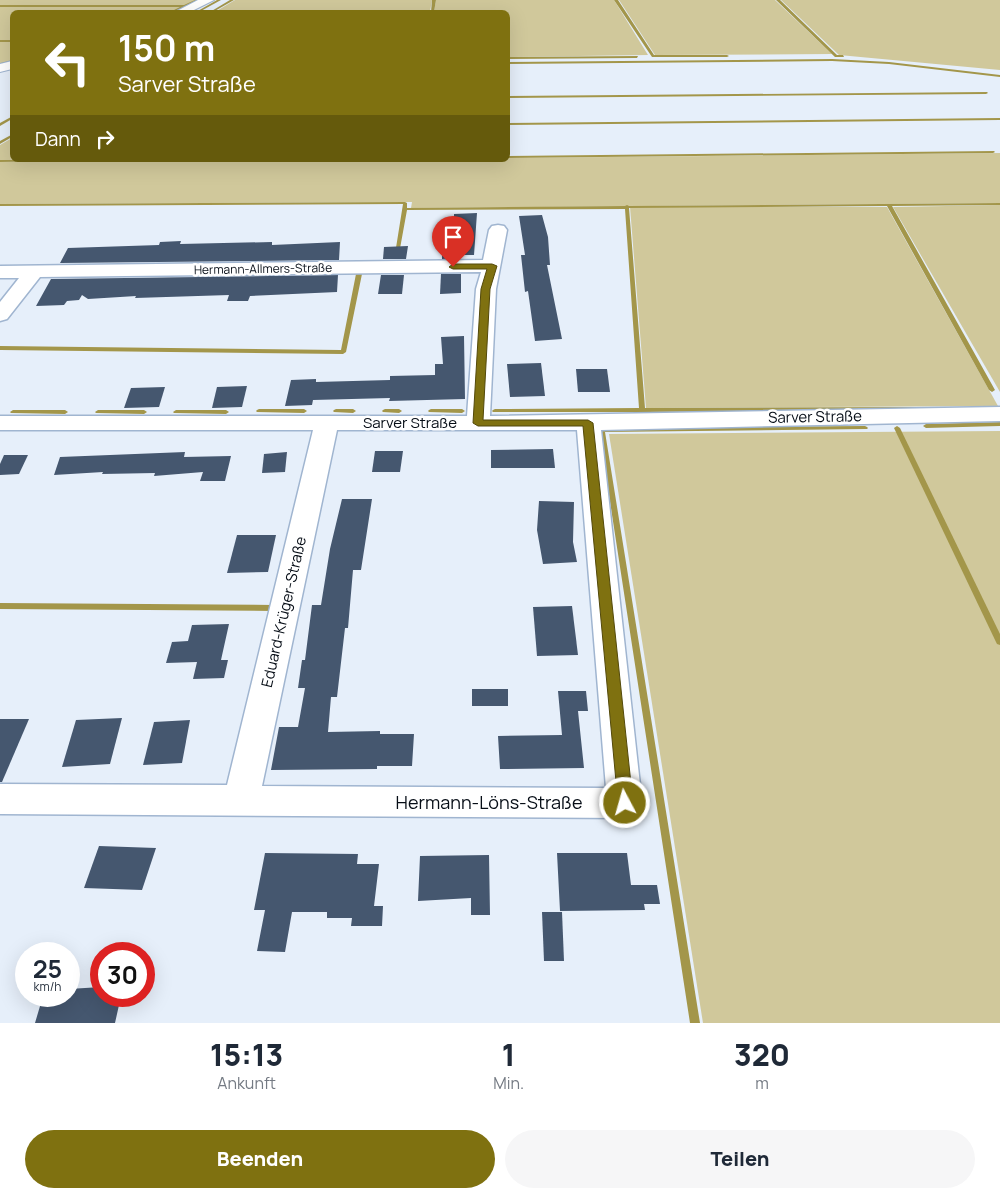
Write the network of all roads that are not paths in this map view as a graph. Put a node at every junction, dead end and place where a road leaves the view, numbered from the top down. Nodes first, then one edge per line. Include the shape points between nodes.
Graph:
1 (208, 0) edge
2 (186, 10) edge
3 (498, 230) dead end
4 (492, 266) junction
5 (0, 272) edge
6 (34, 272) junction
7 (0, 315) edge
8 (1000, 414) edge
9 (0, 423) edge
10 (327, 423) junction
11 (478, 423) junction
12 (588, 423) junction
13 (0, 799) edge
14 (241, 801) junction

1 - 2 main road
3 - 4 street
4 - 6 street, Hermann-Allmers-Straße
4 - 11 street via 486,289
5 - 6 street, Hermann-Allmers-Straße
6 - 7 street
8 - 12 street, Sarver Straße
9 - 10 street, Sarver Straße
10 - 11 street, Sarver Straße
10 - 14 street, Eduard-Krüger-Straße
11 - 12 street, Sarver Straße
12 - 14 street, Hermann-Löns-Straße via 625,803
13 - 14 street, Hermann-Löns-Straße

